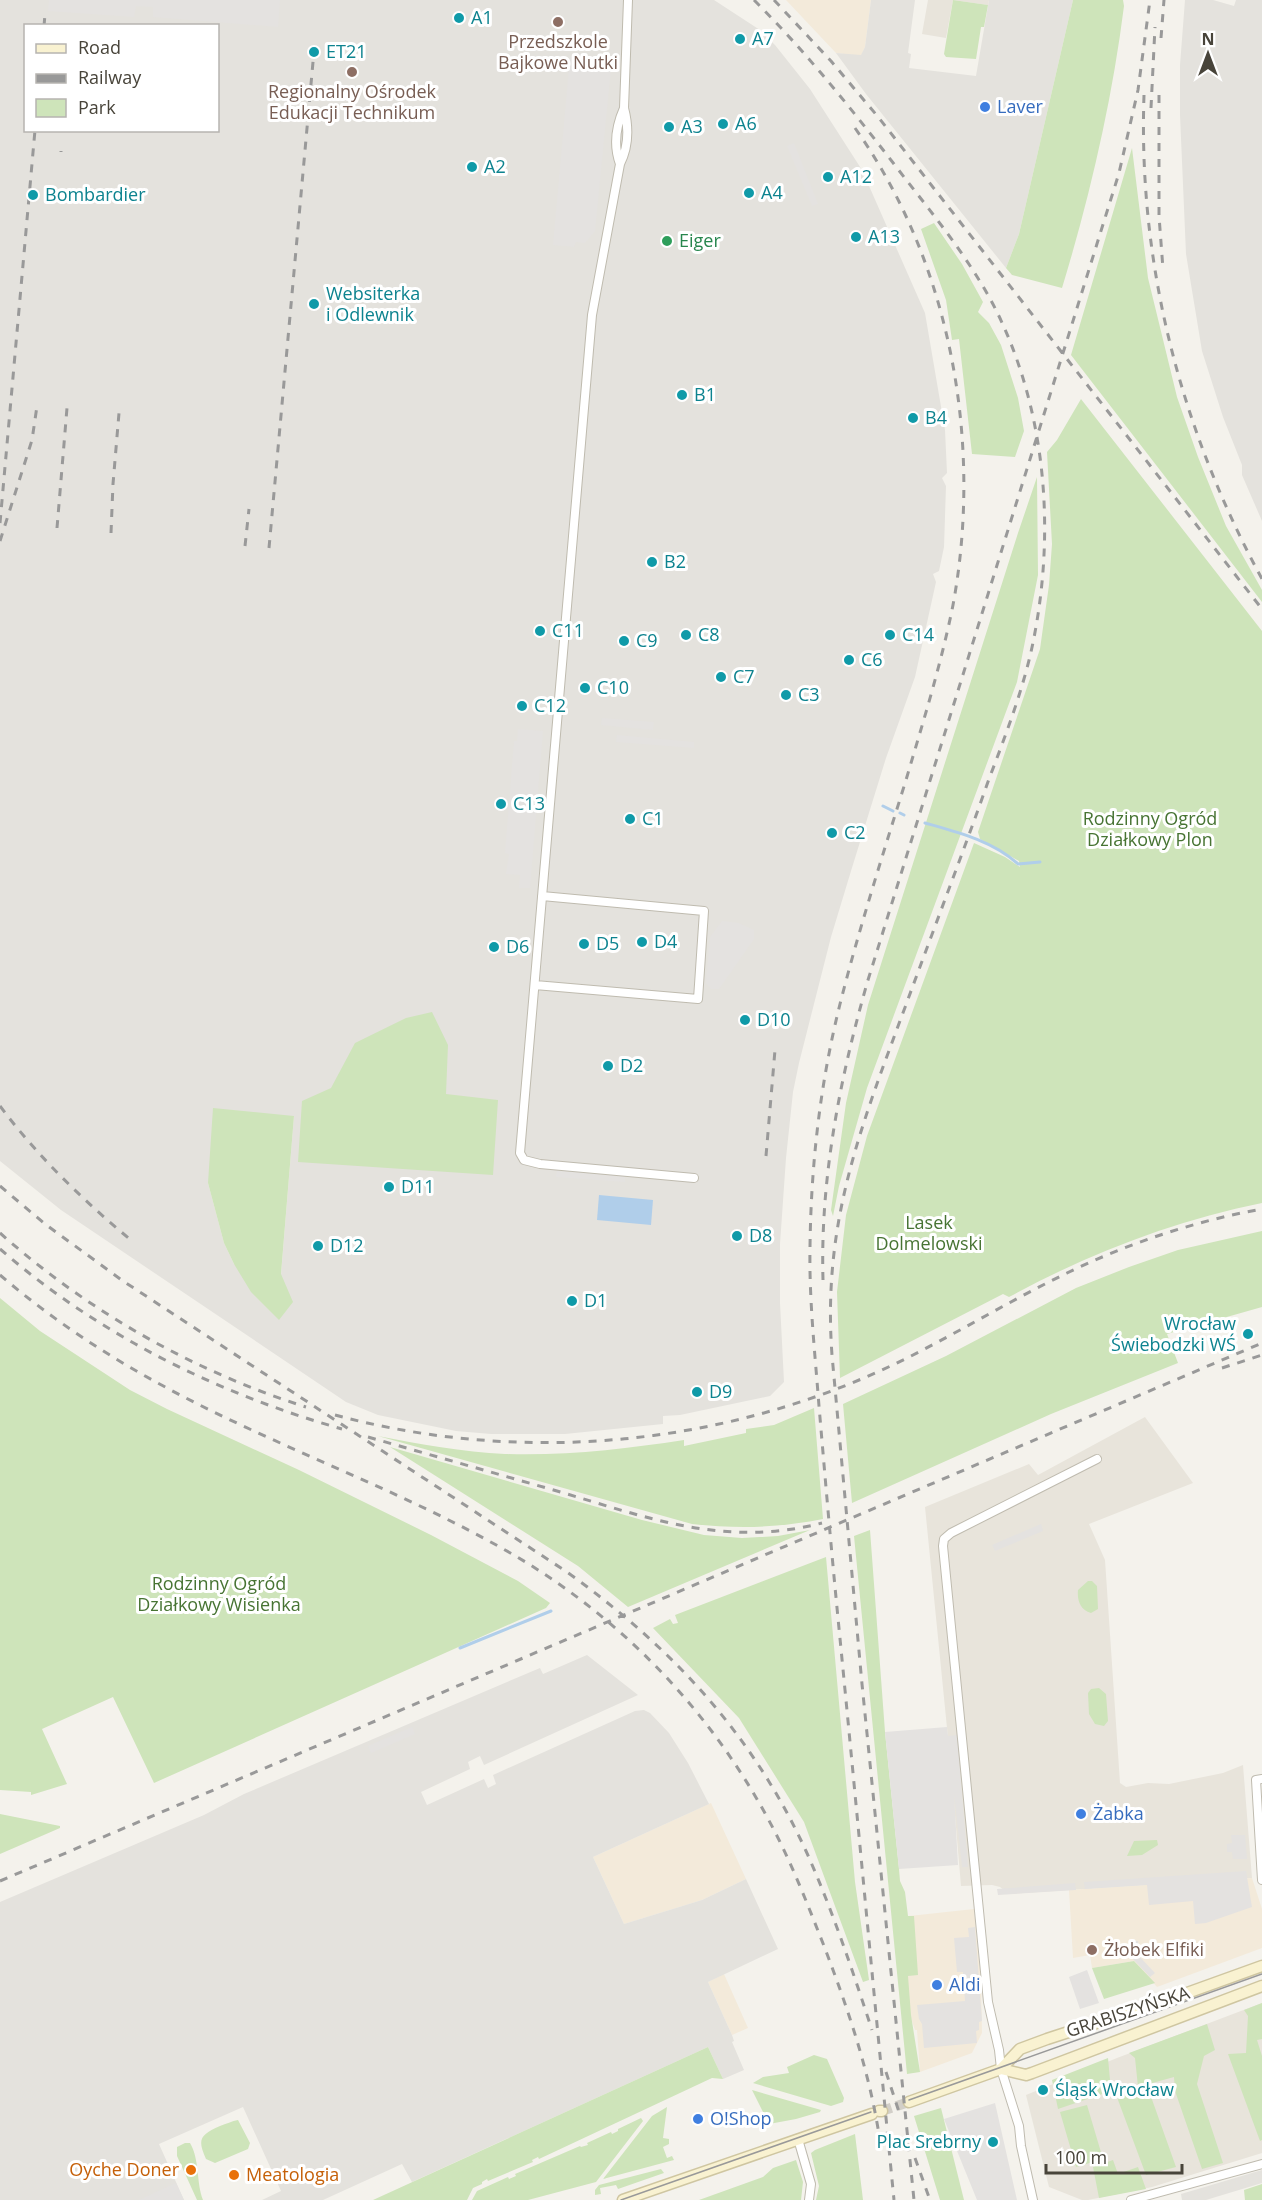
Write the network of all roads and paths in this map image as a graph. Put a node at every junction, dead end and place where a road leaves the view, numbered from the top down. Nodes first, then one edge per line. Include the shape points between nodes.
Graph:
1 (628, 0) edge
2 (542, 896) junction
3 (535, 985) junction
4 (693, 1178) dead end
5 (1097, 1459) dead end
6 (1259, 1780) edge
7 (1262, 1880) edge
8 (1262, 1966) edge
9 (1262, 1986) edge
10 (1001, 2069) junction
11 (909, 2102) tunnel mouth
12 (878, 2112) tunnel mouth
13 (798, 2139) junction
14 (1262, 2164) edge
15 (623, 2200) edge
16 (809, 2200) edge
17 (1033, 2200) edge
18 (1131, 2200) edge

1 - 2 street via 624,108 618,122 615,152 620,164 592,315
2 - 3 street
2 - 3 street via 704,912 698,999
3 - 4 street via 520,1153 524,1160
5 - 10 street via 951,1533 943,1543 986,1986
6 - 7 street
8 - 10 main road, GRABISZYŃSKA via 1020,2049
9 - 10 main road, GRABISZYŃSKA via 1026,2075
10 - 11 main road, GRABISZYŃSKA
10 - 17 street via 1019,2124
12 - 13 main road
13 - 15 main road
13 - 16 street via 811,2184
14 - 18 street

